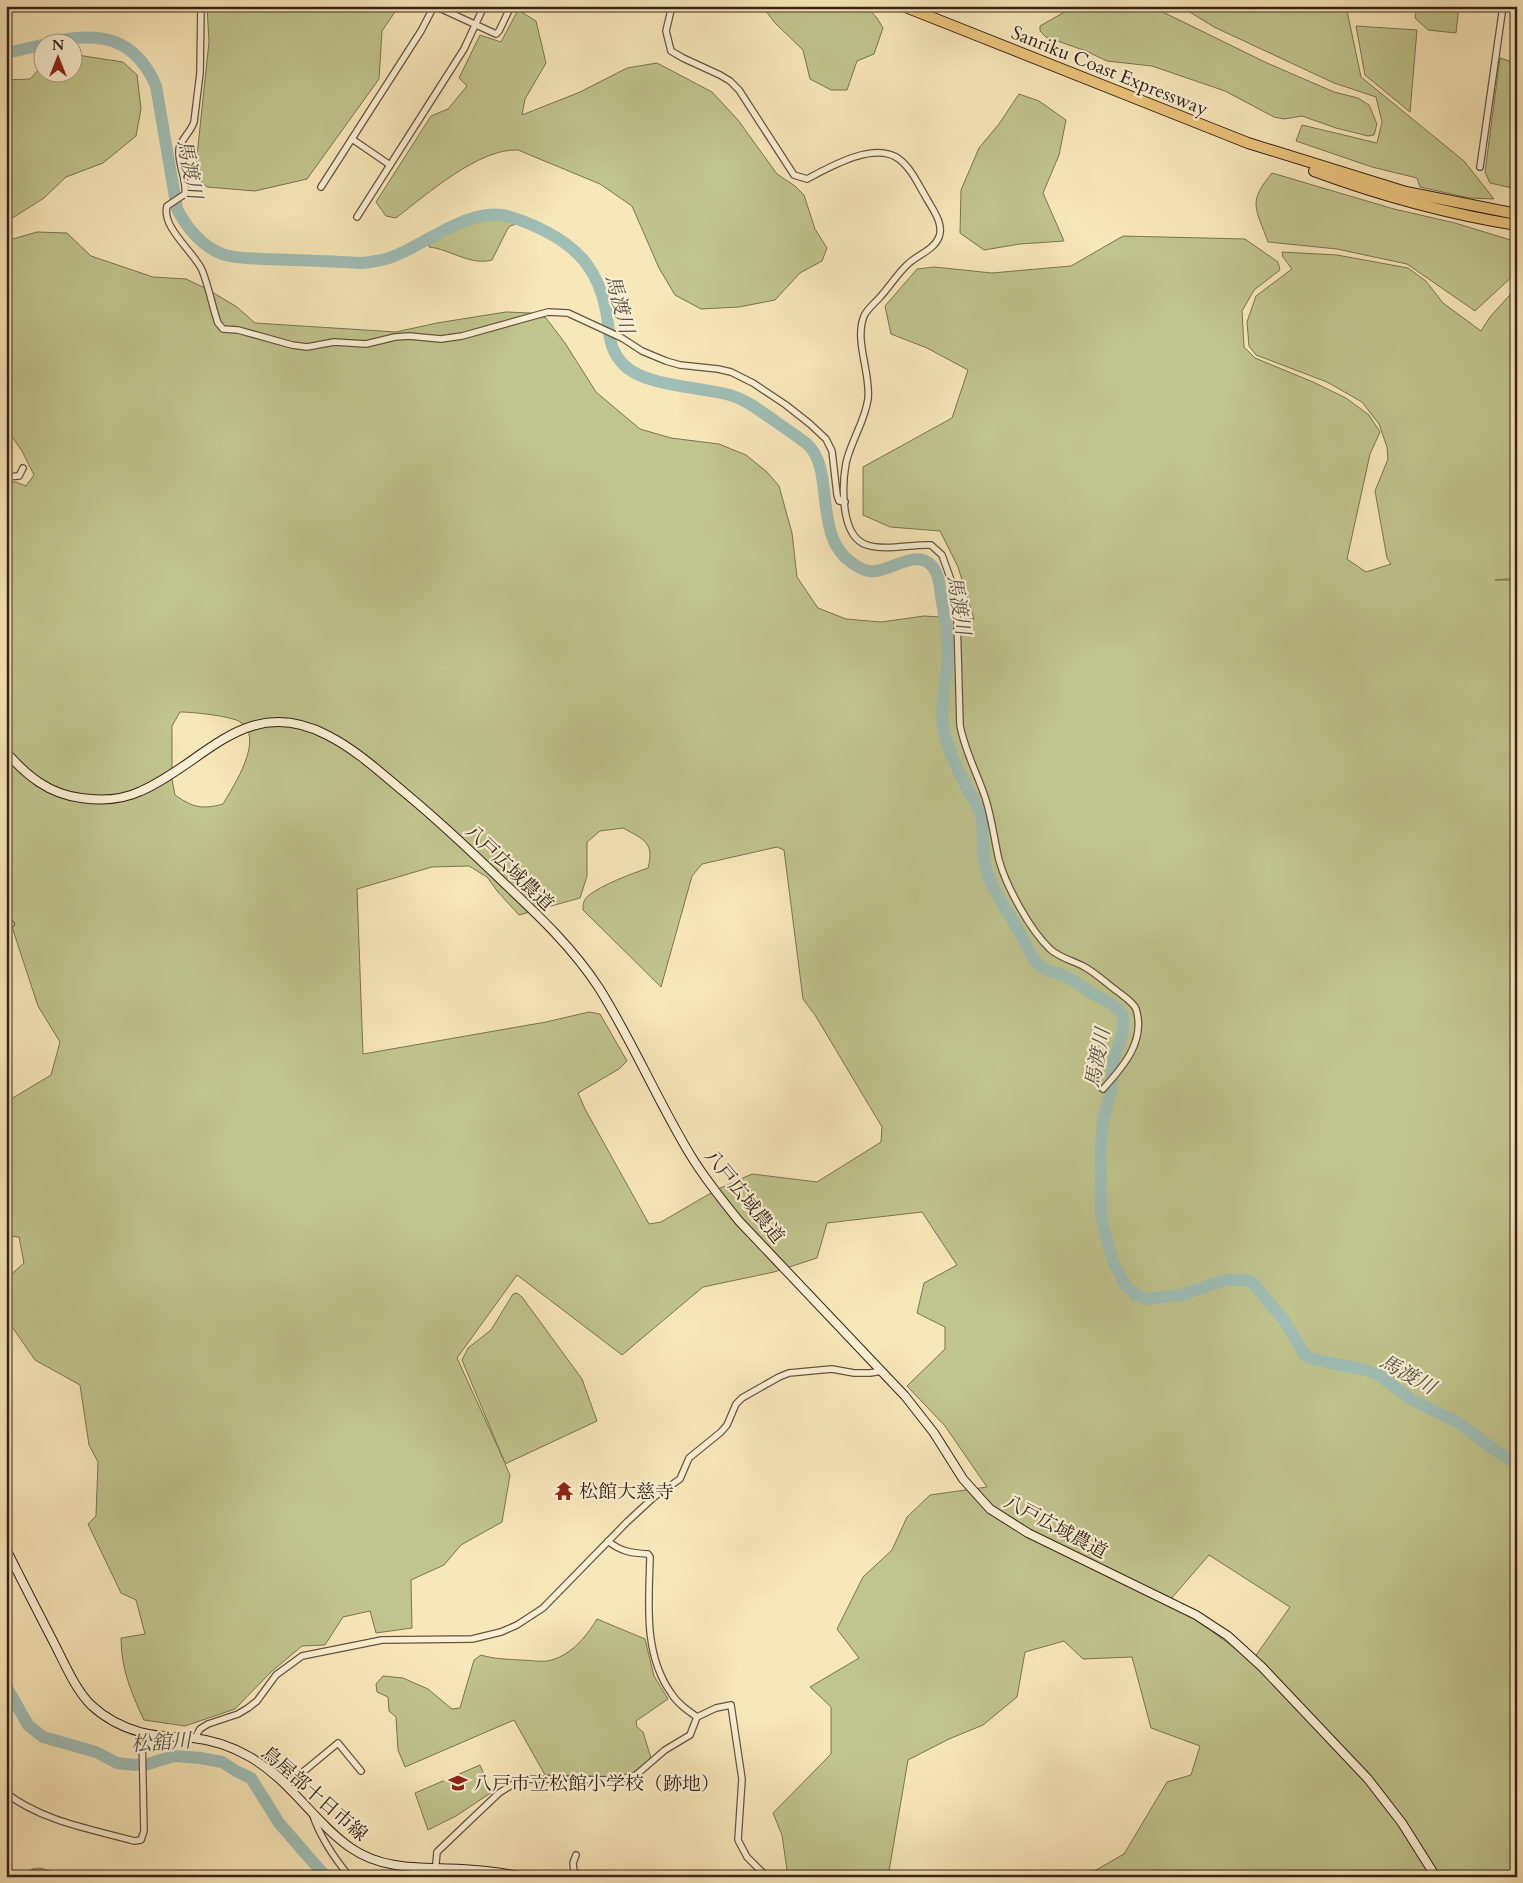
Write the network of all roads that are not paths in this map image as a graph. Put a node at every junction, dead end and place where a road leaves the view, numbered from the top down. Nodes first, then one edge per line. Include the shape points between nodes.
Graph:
1 (201, 6) edge
2 (434, 6) edge
3 (484, 6) edge
4 (511, 6) edge
5 (672, 6) edge
6 (903, 6) edge
7 (1502, 6) edge
8 (476, 24) junction
9 (352, 139) junction
10 (1248, 143) junction
11 (390, 165) junction
12 (1480, 168) dead end
13 (321, 187) dead end
14 (1517, 214) edge
15 (357, 217) dead end
16 (1517, 225) edge
17 (23, 468) dead end
18 (6, 477) edge
19 (844, 502) junction
20 (6, 752) edge
21 (1103, 1089) dead end
22 (882, 1371) junction
23 (608, 1541) junction
24 (7, 1551) edge
25 (697, 1717) junction
26 (142, 1733) junction
27 (195, 1738) junction
28 (361, 1771) dead end
29 (286, 1786) junction
30 (6, 1793) edge
31 (312, 1811) junction
32 (576, 1855) dead end
33 (436, 1868) junction
34 (350, 1877) edge
35 (433, 1877) edge
36 (525, 1877) edge
37 (584, 1877) edge
38 (768, 1877) edge
39 (1436, 1877) edge

1 - 19 street via 200,73 194,122 179,149 185,194 167,206 165,212 173,230 202,270 218,323 223,328 307,347 334,342 366,344 409,336 441,339 548,312 568,313 666,361 731,372 762,388 810,424 830,445 837,495 839,501
2 - 8 street
2 - 9 street via 422,31
3 - 8 street
4 - 8 street via 496,34
5 - 19 street via 666,31 671,51 730,81 739,90 794,175 807,179 853,157 891,154 909,170 940,224 939,237 934,245 907,264 864,316 861,344 868,399 847,462
6 - 10 highway, Sanriku Coast Expressway
7 - 12 street
8 - 11 street via 464,49
9 - 11 street
9 - 13 street
10 - 14 highway, Sanriku Coast Expressway via 1406,192
10 - 16 highway, Sanriku Coast Expressway via 1282,159 1406,201
11 - 15 street
17 - 18 street via 19,476
19 - 21 street via 848,525 855,537 866,545 931,545 942,555 952,583 957,618 962,735 991,815 1005,876 1030,925 1050,950 1101,978 1135,1007 1140,1026 1133,1047 1124,1066
20 - 22 street, 八戸広域農道 via 28,775 53,791 72,797 107,799 140,792 221,740 254,726 278,723 303,726 342,743 441,824 565,943 599,988 690,1155 718,1196
22 - 23 street via 854,1373 832,1369 789,1373 742,1398 727,1425 689,1458 680,1479 654,1497
22 - 39 street, 八戸広域農道 via 919,1413 963,1479 990,1509 1028,1533 1196,1615 1245,1651 1368,1779 1402,1823
23 - 25 street via 617,1549 650,1557 649,1622 657,1667 672,1695
23 - 27 street via 543,1608 516,1625 472,1639 382,1640 302,1656 276,1675 248,1708 208,1724
24 - 26 street, 鳥屋部十日市線 via 73,1680 90,1704 125,1728
25 - 33 street via 690,1735 665,1750 636,1775 618,1780 527,1779 515,1783 437,1852
25 - 38 street via 731,1705 742,1779 738,1840 747,1857
26 - 27 street, 鳥屋部十日市線
26 - 30 street via 144,1831 141,1840 134,1841 56,1819
27 - 29 street, 鳥屋部十日市線 via 238,1751
28 - 29 street via 338,1743
29 - 31 street, 鳥屋部十日市線
31 - 33 street, 鳥屋部十日市線 via 340,1839 366,1857 403,1867
31 - 34 street via 331,1852
32 - 37 street via 574,1872
33 - 35 street
33 - 36 street, 鳥屋部十日市線

